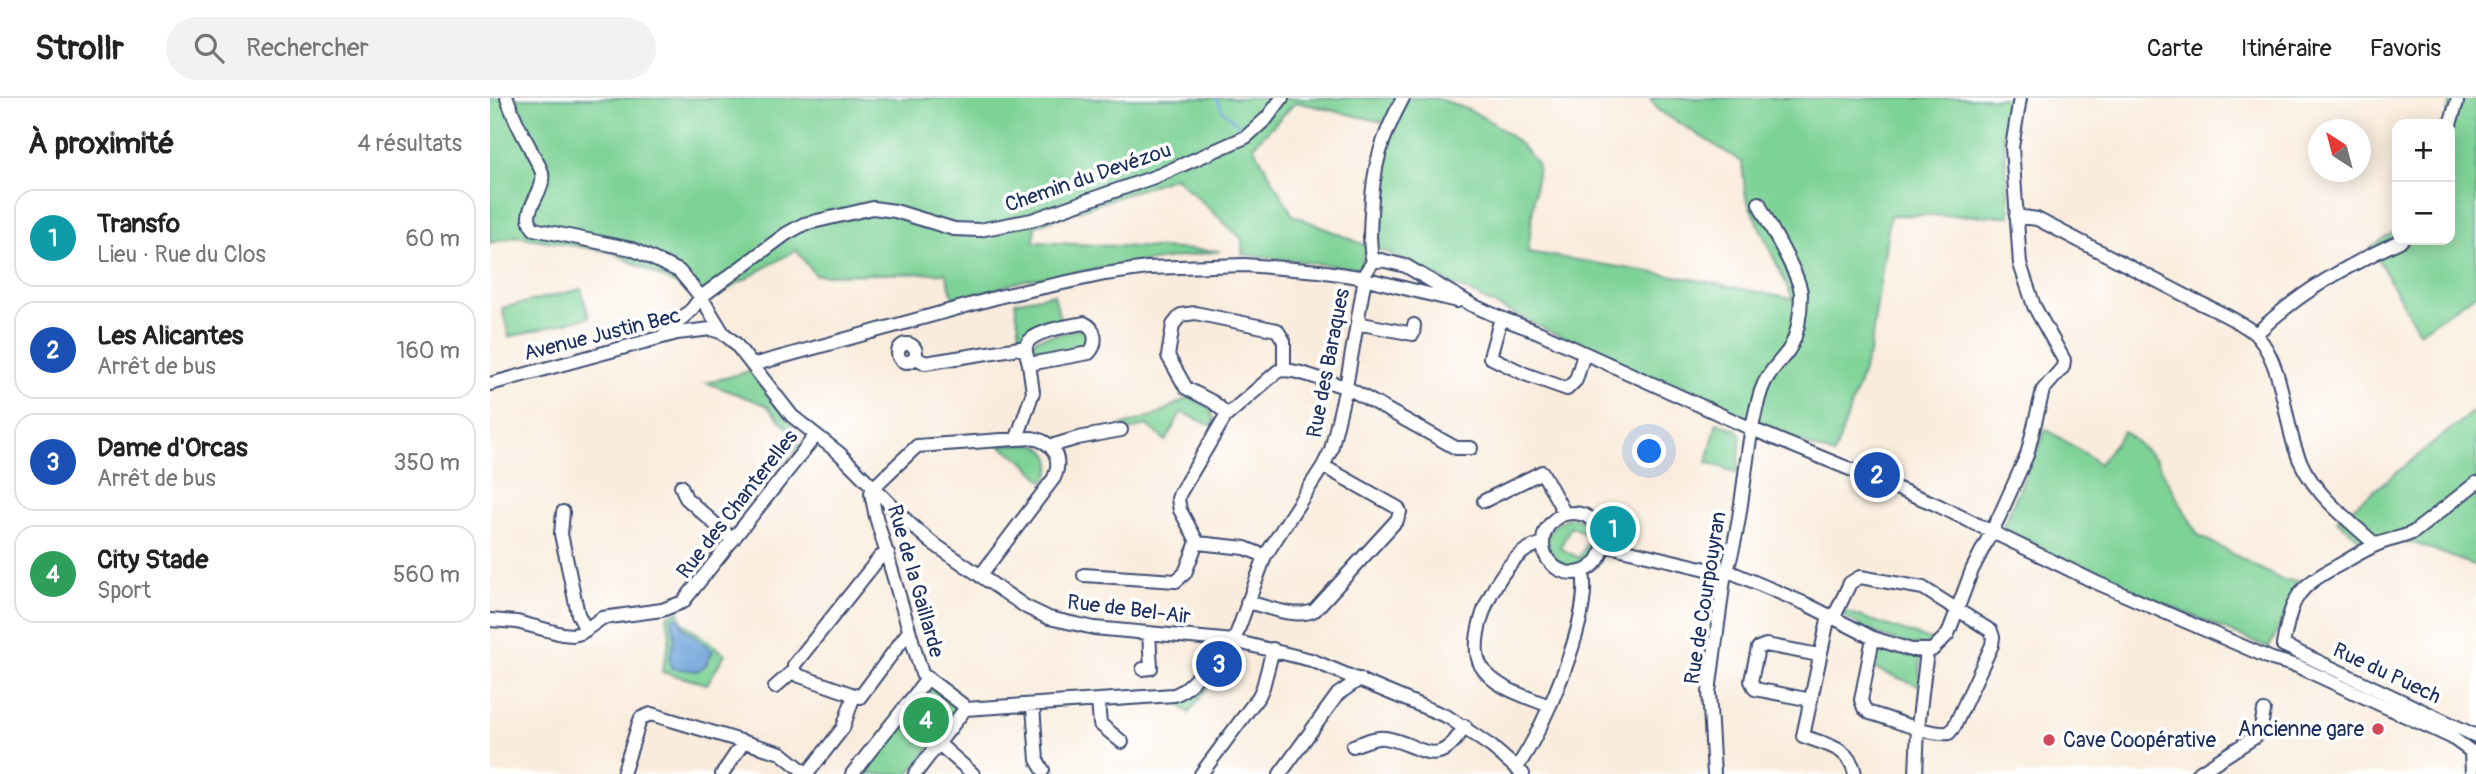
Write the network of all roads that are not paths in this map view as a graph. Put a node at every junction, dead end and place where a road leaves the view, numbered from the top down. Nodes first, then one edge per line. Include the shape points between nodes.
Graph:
1 (507, 98) edge
2 (1282, 98) edge
3 (1403, 98) edge
4 (2020, 98) edge
5 (2456, 102) dead end
6 (2451, 119) edge
7 (1759, 203) dead end
8 (2016, 216) junction
9 (2392, 245) edge
10 (1374, 262) junction
11 (1365, 278) junction
12 (701, 297) junction
13 (1472, 305) junction
14 (1502, 318) junction
15 (1357, 323) junction
16 (723, 333) junction
17 (1413, 333) dead end
18 (2256, 334) junction
19 (663, 336) junction
20 (1026, 347) junction
21 (1584, 354) junction
22 (915, 357) dead end
23 (1029, 364) junction
24 (752, 365) junction
25 (1284, 370) junction
26 (490, 384) edge
27 (1346, 387) junction
28 (1227, 414) junction
29 (1752, 429) junction
30 (1121, 430) dead end
31 (816, 435) junction
32 (1017, 438) junction
33 (1051, 446) junction
34 (1471, 448) dead end
35 (1323, 466) junction
36 (2476, 483) edge
37 (681, 485) dead end
38 (873, 488) junction
39 (1484, 501) dead end
40 (563, 512) dead end
41 (898, 512) junction
42 (1565, 513) junction
43 (879, 529) junction
44 (1990, 532) junction
45 (733, 540) junction
46 (1196, 542) junction
47 (1543, 544) junction
48 (2376, 545) junction
49 (1604, 547) junction
50 (888, 553) junction
51 (1265, 556) junction
52 (1727, 572) junction
53 (1583, 573) junction
54 (1084, 575) dead end
55 (980, 576) junction
56 (1247, 602) junction
57 (1958, 609) junction
58 (1832, 616) junction
59 (490, 621) edge
60 (586, 630) junction
61 (909, 631) junction
62 (1149, 633) junction
63 (1873, 638) junction
64 (1220, 640) junction
65 (1234, 641) junction
66 (1273, 649) junction
67 (1927, 651) junction
68 (1819, 655) junction
69 (1143, 669) dead end
70 (794, 670) junction
71 (928, 678) junction
72 (1360, 679) junction
73 (775, 687) dead end
74 (854, 695) junction
75 (1811, 700) junction
76 (1098, 701) junction
77 (1032, 706) junction
78 (1549, 706) junction
79 (965, 709) junction
80 (2264, 711) dead end
81 (1465, 726) junction
82 (1918, 727) junction
83 (2476, 736) edge
84 (1304, 739) junction
85 (1122, 742) dead end
86 (743, 743) junction
87 (939, 744) junction
88 (1353, 746) dead end
89 (2473, 753) edge
90 (2476, 768) edge
91 (1043, 770) dead end
92 (1520, 771) edge
93 (623, 774) edge
94 (722, 774) edge
95 (807, 774) edge
96 (852, 774) edge
97 (915, 774) edge
98 (973, 774) edge
99 (1201, 774) edge
100 (1280, 774) edge
101 (1290, 774) edge
102 (1714, 774) edge
103 (1855, 774) edge
104 (1916, 774) edge
105 (2197, 774) edge
106 (2472, 774) edge

1 - 12 street via 542,172 540,192 528,214 530,225 645,254 685,275
2 - 12 street, Chemin du Devézou via 1246,137 1157,176 1032,220 979,230 954,229 873,208 804,225
3 - 10 street via 1374,167 1370,246
4 - 8 street via 2012,147
5 - 6 street
7 - 29 street, Rue de Courpouyran via 1801,297 1791,345 1763,386
8 - 18 street via 2037,219
8 - 44 street via 2023,276 2040,319 2064,360 2043,390 2026,456
9 - 18 street via 2312,287
10 - 11 street, Rue des Baraques
10 - 13 street via 1406,266
11 - 13 street
11 - 15 street, Rue des Baraques
11 - 24 street via 1220,265 1147,268 1002,296
12 - 16 street
12 - 19 street, Chemin du Devézou
13 - 14 street
14 - 21 street
14 - 21 street via 1490,357 1525,374 1567,389 1576,380
15 - 17 street
15 - 27 street, Rue des Baraques
16 - 19 street, Avenue Justin Bec via 711,329
16 - 24 street
18 - 48 street via 2280,386 2302,466 2331,506
19 - 26 street, Avenue Justin Bec
20 - 22 street via 925,362
20 - 23 street
20 - 23 street via 1035,335 1084,323 1094,332 1094,347 1086,355
21 - 29 street
23 - 32 street via 1033,392
24 - 31 street, Rue de Bel-Air via 792,416
25 - 27 street
25 - 28 street via 1273,374
25 - 28 street via 1284,341 1277,330 1195,313 1181,315 1173,325 1168,356 1186,388
27 - 34 street via 1456,449
27 - 35 street, Rue des Baraques via 1335,438
28 - 46 street via 1178,499
29 - 44 street via 1935,504
29 - 52 street, Rue de Courpouyran
30 - 33 street
31 - 38 street, Rue de Bel-Air
31 - 45 street, Rue des Chanterelles
32 - 33 street via 1043,440
32 - 38 street via 917,446
33 - 55 street via 1058,463 1054,478
35 - 51 street, Rue des Baraques
35 - 56 street via 1398,508 1397,520 1315,610 1295,613
36 - 48 street via 2414,532
37 - 45 street via 686,498
38 - 41 street, Rue de Bel-Air
38 - 43 street, Rue de la Gaillarde
39 - 42 street via 1542,472
40 - 60 street via 561,534 578,614
41 - 43 street
41 - 55 street, Rue de Bel-Air
42 - 47 street via 1550,523
42 - 49 street via 1595,522
43 - 50 street, Rue de la Gaillarde
44 - 57 street
44 - 89 street via 2127,596 2297,666 2451,737
45 - 60 street, Rue des Chanterelles via 683,602 662,610 601,618
46 - 51 street via 1245,548
46 - 54 street via 1185,573 1176,581
47 - 53 street via 1554,567 1569,574
47 - 78 street via 1526,548 1506,569 1475,644 1480,663 1492,678
48 - 83 street, Rue du Puech via 2304,586 2291,611 2283,645
49 - 52 street
49 - 53 street via 1597,562
50 - 61 street, Rue de la Gaillarde
50 - 70 street via 834,614
51 - 56 street, Rue des Baraques
52 - 58 street
52 - 102 street, Rue de Courpouyran via 1709,692
53 - 78 street via 1578,625
55 - 62 street, Rue de Bel-Air via 1019,604 1049,618
56 - 65 street, Rue des Baraques
57 - 58 street via 1923,588 1860,577 1850,583
57 - 67 street via 1944,639
57 - 82 street via 1991,632 1992,645 1952,730 1945,733
58 - 63 street
58 - 68 street
59 - 60 street, Rue des Chanterelles via 517,622 562,634
61 - 71 street, Rue de la Gaillarde via 922,674
61 - 74 street via 860,697
62 - 64 street, Rue de Bel-Air
62 - 69 street via 1151,668
63 - 67 street
63 - 82 street via 1861,704 1870,713
64 - 65 street, Rue de Bel-Air
64 - 76 street via 1217,652 1180,693
65 - 66 street, Rue de Bel-Air
66 - 72 street, Rue de Bel-Air
66 - 99 street via 1259,696
67 - 82 street
68 - 75 street
68 - 75 street via 1766,645 1758,648 1751,681 1755,689
70 - 73 street
70 - 74 street
71 - 79 street, Rue de la Gaillarde
71 - 96 street
72 - 81 street, Rue de Bel-Air
72 - 84 street via 1338,694
74 - 95 street via 843,728
75 - 103 street via 1803,736 1843,751 1853,761
76 - 77 street
76 - 85 street via 1100,723
77 - 79 street
77 - 91 street via 1037,760
78 - 92 street
79 - 87 street
80 - 105 street via 2255,737
81 - 88 street via 1438,754 1384,737
81 - 92 street, Rue de Bel-Air
82 - 104 street
84 - 100 street
84 - 101 street via 1305,754
86 - 93 street via 651,713 641,718
86 - 94 street
86 - 95 street via 781,753
87 - 97 street
87 - 98 street
89 - 106 street
90 - 106 street

